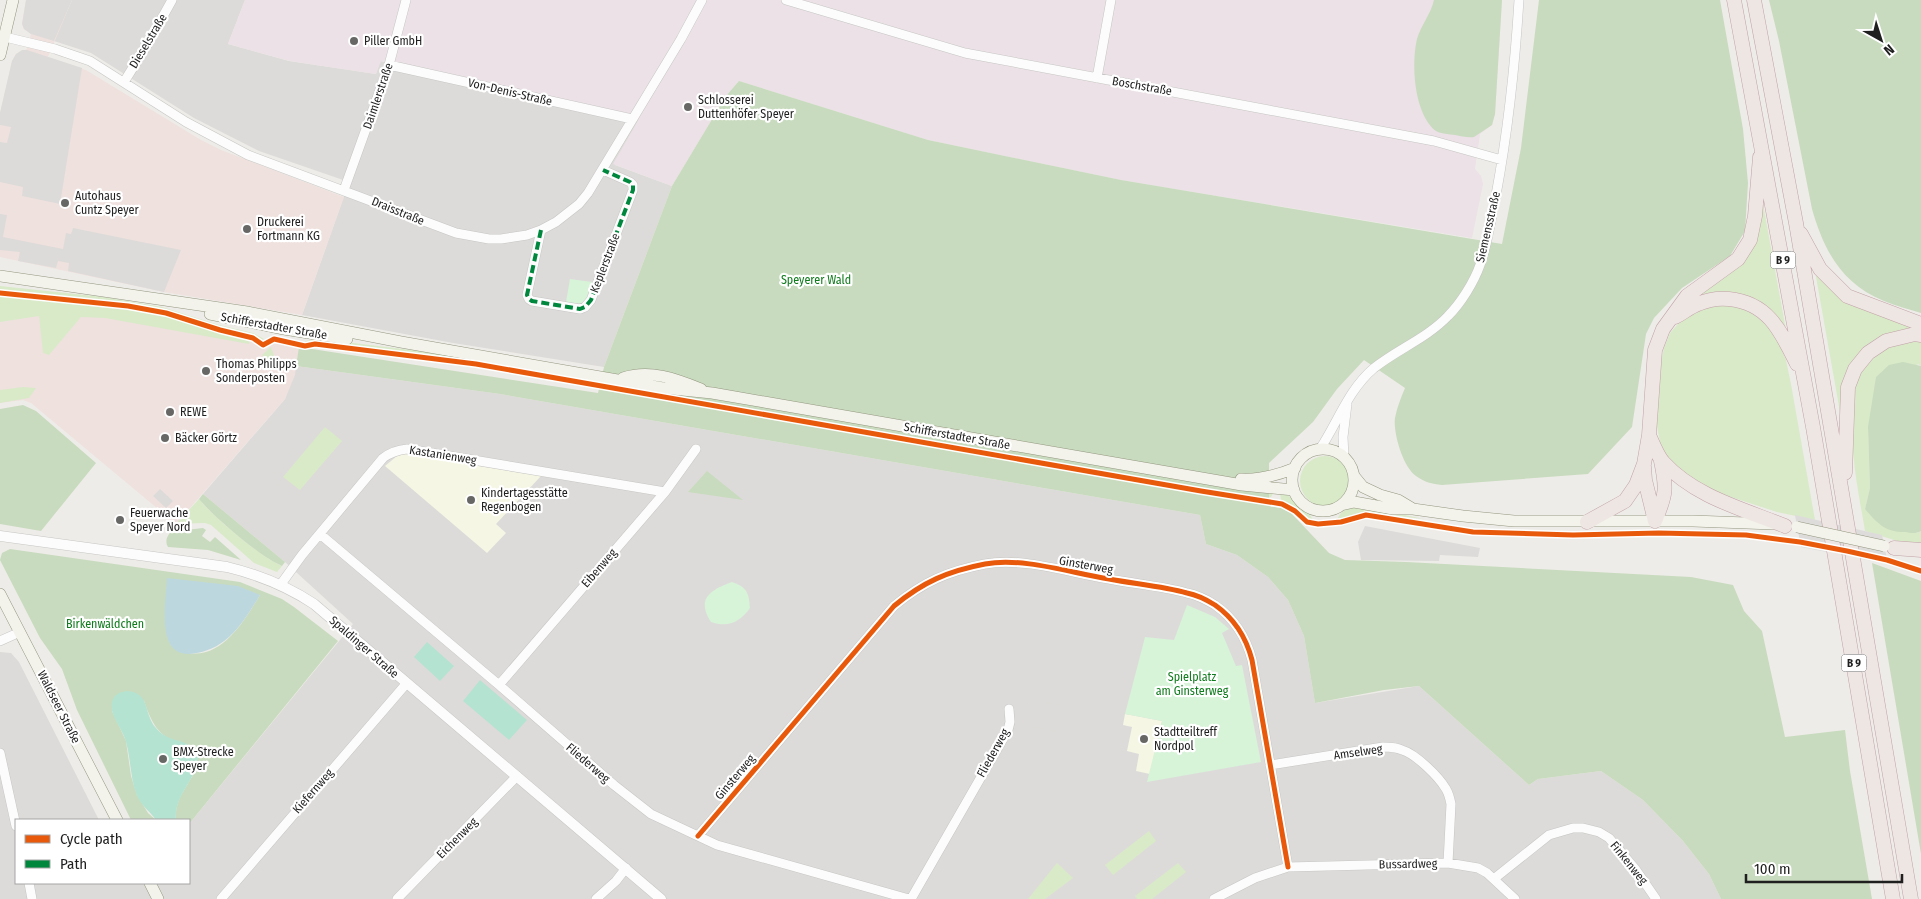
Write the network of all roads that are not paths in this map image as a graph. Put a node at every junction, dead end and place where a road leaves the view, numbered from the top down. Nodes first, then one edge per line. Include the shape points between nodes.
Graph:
1 (13, 0) edge
2 (172, 0) edge
3 (406, 0) edge
4 (702, 0) edge
5 (786, 0) edge
6 (1111, 0) edge
7 (1519, 0) edge
8 (1734, 0) edge
9 (1754, 0) edge
10 (5, 37) junction
11 (0, 55) edge
12 (389, 65) junction
13 (1097, 78) junction
14 (124, 82) junction
15 (632, 119) junction
16 (1761, 139) junction
17 (1502, 160) junction
18 (603, 170) junction
19 (344, 190) junction
20 (1796, 223) junction
21 (541, 230) junction
22 (2, 276) edge
23 (1670, 320) junction
24 (1921, 324) edge
25 (1921, 335) edge
26 (1805, 382) junction
27 (1348, 399) junction
28 (1649, 435) junction
29 (696, 449) dead end
30 (1320, 450) junction
31 (1344, 457) junction
32 (1662, 461) junction
33 (1644, 464) junction
34 (1295, 468) junction
35 (1354, 476) junction
36 (1202, 477) junction
37 (1294, 490) junction
38 (665, 492) junction
39 (1844, 504) junction
40 (1341, 505) junction
41 (1413, 509) junction
42 (1655, 521) junction
43 (1587, 522) junction
44 (1791, 526) junction
45 (320, 534) junction
46 (0, 536) edge
47 (1889, 547) junction
48 (1921, 550) edge
49 (1921, 558) edge
50 (281, 584) junction
51 (0, 594) edge
52 (20, 632) junction
53 (0, 641) edge
54 (406, 684) junction
55 (499, 685) junction
56 (1009, 709) dead end
57 (0, 753) edge
58 (1270, 765) junction
59 (517, 776) junction
60 (4, 791) edge
61 (116, 819) edge
62 (15, 823) edge
63 (698, 836) junction
64 (1448, 862) junction
65 (1288, 867) junction
66 (626, 868) junction
67 (1495, 878) junction
68 (29, 884) edge
69 (150, 884) edge
70 (32, 899) edge
71 (158, 899) edge
72 (221, 899) edge
73 (397, 899) edge
74 (596, 899) edge
75 (661, 899) edge
76 (910, 899) edge
77 (1214, 899) edge
78 (1515, 899) edge
79 (1656, 899) edge
80 (1893, 899) edge
81 (1911, 899) edge

1 - 10 main road
2 - 14 street, Dieselstraße
3 - 12 street, Daimlerstraße
4 - 15 street, Draisstraße
5 - 13 street, Boschstraße via 965,54
6 - 13 street
7 - 17 street, Siemensstraße
8 - 16 highway, B 9
9 - 20 highway, B 9
10 - 11 main road
10 - 14 street, Draisstraße via 82,58
12 - 15 street, Von-Denis-Straße
12 - 19 street, Daimlerstraße
13 - 17 street, Boschstraße via 1434,141
14 - 19 street, Draisstraße via 186,122 248,155
15 - 18 street, Draisstraße
16 - 23 highway via 1750,240 1738,259 1688,296
16 - 26 highway, B 9
17 - 27 street, Siemensstraße via 1487,242 1480,266 1465,293 1449,316 1373,370
18 - 21 street, Draisstraße via 579,204
18 - 21 street, Keplerstraße via 630,182 633,190 591,300 585,308 528,299
19 - 21 street, Draisstraße via 444,229 477,238 514,238
20 - 24 highway via 1820,269 1847,296
20 - 39 highway, B 9
22 - 36 main road, Schifferstadter Straße via 247,312 672,389
23 - 26 highway via 1700,303 1720,298 1742,301 1758,308 1784,337
23 - 28 highway via 1655,350
25 - 39 highway via 1886,341 1868,353 1855,369 1848,387
26 - 80 highway, B 9
27 - 30 street, Siemensstraße
27 - 31 street
28 - 32 highway
28 - 33 highway
29 - 38 street, Eibenweg
30 - 31 main road via 1337,452
30 - 34 main road via 1303,457
31 - 35 main road
32 - 42 highway via 1665,497
32 - 44 highway via 1698,490
33 - 42 highway
33 - 43 highway via 1625,501
34 - 36 main road, Schifferstadter Straße via 1250,479
34 - 37 main road
35 - 40 main road via 1351,492
35 - 41 main road via 1363,487
36 - 37 main road, Schifferstadter Straße
37 - 40 main road via 1302,502 1315,510 1331,510
38 - 45 street, Kastanienweg via 410,449 398,450 384,458
38 - 55 street, Eibenweg
39 - 81 highway, B 9
40 - 41 main road via 1354,502
41 - 43 main road via 1514,521
42 - 43 main road
42 - 44 main road
44 - 47 main road, bridge
45 - 50 street, Kastanienweg
45 - 55 street, Fliederweg
46 - 50 street, Spaldinger Straße via 219,565
47 - 48 highway
47 - 49 main road
50 - 54 street, Spaldinger Straße via 314,604
51 - 52 main road, Waldseer Straße
52 - 53 street
52 - 61 main road, Waldseer Straße
54 - 59 street, Spaldinger Straße
54 - 72 street, Kiefernweg
55 - 63 street, Fliederweg via 614,786 660,818
56 - 76 street, Fliederweg via 1008,730
57 - 60 street
58 - 63 street, Ginsterweg via 1249,646 1235,623 1214,605 1186,592 999,562 934,579 894,606
58 - 64 street, Amselweg via 1383,747 1404,750 1438,779 1449,795
58 - 65 street, Ginsterweg
59 - 66 street, Spaldinger Straße
59 - 73 street, Eichenweg
60 - 62 street
63 - 76 street, Fliederweg via 717,845
64 - 65 street, Bussardweg
64 - 67 street, Bussardweg via 1478,868
65 - 77 street, Bussardweg via 1255,878
66 - 74 street
66 - 75 street, Spaldinger Straße
67 - 78 street, Bussardweg
67 - 79 street, Finkenweg via 1549,835 1583,828 1609,838
68 - 70 street
69 - 71 main road

